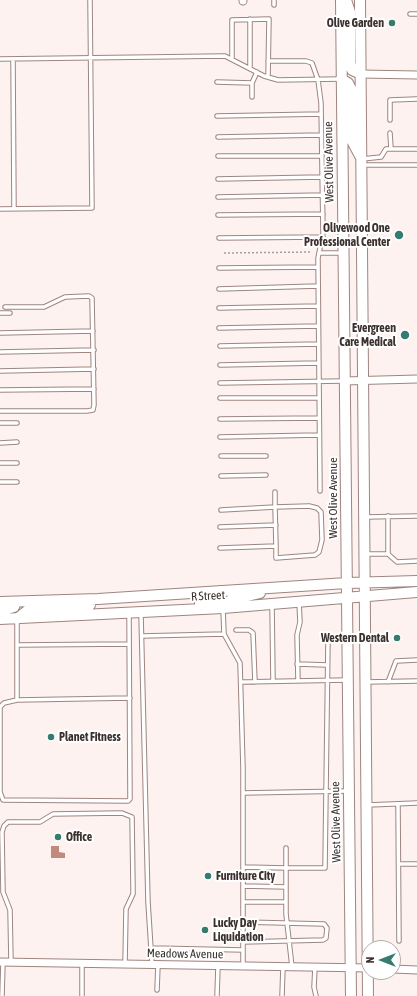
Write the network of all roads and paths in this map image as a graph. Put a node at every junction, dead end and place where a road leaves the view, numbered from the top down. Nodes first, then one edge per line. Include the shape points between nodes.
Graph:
1 (90, 0) edge
2 (274, 0) edge
3 (341, 0) edge
4 (346, 0) edge
5 (360, 0) edge
6 (274, 5) dead end
7 (410, 14) dead end
8 (417, 14) edge
9 (250, 19) junction
10 (91, 58) junction
11 (0, 59) edge
12 (13, 59) junction
13 (232, 59) junction
14 (268, 61) junction
15 (250, 69) junction
16 (257, 72) junction
17 (361, 74) junction
18 (417, 75) edge
19 (268, 78) junction
20 (341, 79) junction
21 (318, 80) junction
22 (217, 82) dead end
23 (252, 83) junction
24 (252, 97) dead end
25 (417, 99) edge
26 (321, 114) junction
27 (217, 116) dead end
28 (390, 120) dead end
29 (390, 133) dead end
30 (321, 135) junction
31 (218, 137) dead end
32 (390, 149) junction
33 (417, 149) edge
34 (218, 156) dead end
35 (322, 156) junction
36 (361, 162) junction
37 (417, 165) edge
38 (322, 177) junction
39 (218, 179) dead end
40 (322, 195) junction
41 (218, 197) dead end
42 (0, 209) edge
43 (14, 209) junction
44 (323, 214) junction
45 (218, 215) dead end
46 (322, 237) junction
47 (219, 238) dead end
48 (312, 252) dead end
49 (224, 253) dead end
50 (319, 253) junction
51 (343, 253) junction
52 (318, 266) junction
53 (219, 268) dead end
54 (318, 286) junction
55 (219, 289) dead end
56 (318, 306) junction
57 (5, 307) dead end
58 (219, 308) dead end
59 (0, 313) edge
60 (10, 313) dead end
61 (318, 326) junction
62 (219, 328) dead end
63 (93, 332) junction
64 (0, 333) edge
65 (318, 344) junction
66 (220, 346) dead end
67 (94, 350) junction
68 (0, 352) edge
69 (318, 363) junction
70 (220, 364) dead end
71 (94, 369) junction
72 (0, 370) edge
73 (417, 379) edge
74 (364, 380) junction
75 (318, 381) junction
76 (344, 381) junction
77 (220, 383) dead end
78 (94, 389) junction
79 (0, 390) edge
80 (220, 398) dead end
81 (319, 398) junction
82 (0, 411) edge
83 (319, 418) junction
84 (220, 419) dead end
85 (0, 423) edge
86 (17, 423) dead end
87 (319, 435) junction
88 (220, 437) dead end
89 (17, 442) dead end
90 (0, 443) edge
91 (220, 456) dead end
92 (266, 456) dead end
93 (0, 463) edge
94 (17, 463) dead end
95 (266, 475) dead end
96 (221, 476) dead end
97 (0, 482) edge
98 (17, 482) dead end
99 (320, 491) dead end
100 (275, 492) dead end
101 (275, 507) junction
102 (221, 510) dead end
103 (388, 516) junction
104 (417, 516) edge
105 (365, 517) junction
106 (276, 525) junction
107 (220, 527) dead end
108 (276, 546) junction
109 (220, 548) dead end
110 (365, 554) junction
111 (388, 554) junction
112 (417, 561) edge
113 (417, 581) edge
114 (347, 583) junction
115 (365, 583) junction
116 (267, 589) junction
117 (220, 591) junction
118 (417, 592) edge
119 (365, 596) junction
120 (347, 597) junction
121 (98, 599) junction
122 (299, 601) junction
123 (0, 602) edge
124 (16, 602) junction
125 (272, 604) junction
126 (223, 608) junction
127 (0, 611) edge
128 (146, 612) junction
129 (129, 613) junction
130 (0, 619) edge
131 (17, 619) junction
132 (236, 630) dead end
133 (224, 634) junction
134 (142, 636) junction
135 (348, 639) junction
136 (130, 644) junction
137 (17, 645) junction
138 (417, 660) edge
139 (297, 664) junction
140 (327, 665) junction
141 (326, 680) junction
142 (348, 680) junction
143 (273, 681) junction
144 (298, 681) junction
145 (417, 681) edge
146 (241, 682) junction
147 (256, 682) junction
148 (366, 682) junction
149 (388, 682) junction
150 (130, 698) junction
151 (17, 700) junction
152 (349, 791) junction
153 (243, 792) junction
154 (325, 792) junction
155 (417, 803) edge
156 (398, 804) junction
157 (367, 805) junction
158 (286, 848) dead end
159 (399, 864) junction
160 (417, 864) edge
161 (243, 867) junction
162 (286, 868) junction
163 (243, 886) junction
164 (286, 887) junction
165 (243, 902) junction
166 (286, 902) junction
167 (243, 922) junction
168 (288, 923) junction
169 (368, 940) edge
170 (399, 940) edge
171 (289, 941) junction
172 (243, 942) junction
173 (152, 948) junction
174 (243, 950) junction
175 (2, 962) edge
176 (11, 962) junction
177 (82, 963) junction
178 (125, 964) junction
179 (155, 965) junction
180 (218, 966) junction
181 (243, 966) junction
182 (282, 967) junction
183 (292, 967) junction
184 (314, 967) junction
185 (351, 968) junction
186 (361, 968) edge
187 (401, 969) edge
188 (417, 970) edge
189 (368, 980) edge
190 (157, 990) dead end
191 (2, 996) edge
192 (82, 996) edge
193 (217, 996) edge
194 (282, 996) edge
195 (316, 996) edge
196 (351, 996) edge
197 (368, 996) edge

1 - 10 lane
2 - 6 lane
3 - 20 main road, West Olive Avenue
4 - 17 main road via 350,12 350,63 352,70
5 - 17 main road
7 - 8 lane
9 - 13 lane via 232,20
9 - 14 lane via 269,19
9 - 15 lane
10 - 12 lane
10 - 13 lane via 225,56
10 - 43 lane via 92,208
11 - 12 lane
12 - 43 lane
13 - 15 lane
14 - 19 lane
14 - 21 lane via 312,63
15 - 16 lane
16 - 19 lane
16 - 23 lane
17 - 18 street
17 - 36 main road
19 - 21 lane
20 - 21 lane
20 - 36 main road via 348,83 351,89 352,141
20 - 51 main road, West Olive Avenue
21 - 26 lane
22 - 23 lane
23 - 24 lane
25 - 28 lane via 390,100
26 - 27 lane
26 - 30 lane
29 - 32 lane
30 - 31 lane
30 - 35 lane
32 - 33 lane
32 - 36 lane via 386,149 381,156
34 - 35 lane
35 - 38 lane
36 - 37 lane
36 - 74 main road
38 - 39 lane
38 - 40 lane
40 - 41 lane
40 - 44 lane
42 - 43 lane
44 - 45 lane
44 - 46 lane
46 - 47 lane
46 - 50 lane
48 - 49 path
50 - 51 lane
50 - 52 lane
51 - 76 main road, West Olive Avenue
52 - 53 lane
52 - 54 lane
54 - 55 lane
54 - 56 lane
56 - 58 lane
56 - 61 lane
57 - 63 lane via 44,307 65,297 89,296 93,304
59 - 60 lane
61 - 62 lane
61 - 65 lane
63 - 64 lane
63 - 67 lane
65 - 66 lane
65 - 69 lane
67 - 68 lane
67 - 71 lane
69 - 70 lane
69 - 75 lane
71 - 72 lane
71 - 78 lane
73 - 74 street
74 - 76 street
74 - 105 main road
75 - 76 lane
75 - 77 lane
75 - 81 lane
76 - 114 main road, West Olive Avenue
78 - 79 lane
78 - 82 lane via 94,408 91,411
80 - 81 lane
81 - 83 lane
83 - 84 lane
83 - 87 lane
85 - 86 lane
87 - 88 lane
87 - 99 lane
89 - 90 lane
91 - 92 lane
93 - 94 lane
95 - 96 lane
97 - 98 lane
100 - 101 lane
101 - 102 lane
101 - 106 lane
101 - 108 lane via 318,508 321,512 322,540 319,552 315,555 276,558
103 - 104 lane
103 - 105 lane
103 - 111 lane
105 - 110 main road
106 - 107 lane
106 - 108 lane
108 - 109 lane
110 - 111 lane
110 - 115 main road
111 - 112 lane via 397,562
113 - 115 main road, R Street
114 - 115 main road, R Street
114 - 116 main road, R Street
114 - 120 main road, West Olive Avenue
115 - 119 main road
116 - 117 main road, R Street
116 - 126 main road via 259,594 230,600
117 - 121 main road, R Street
117 - 128 main road via 218,599 213,602 161,606
118 - 119 main road, R Street
119 - 120 main road, R Street
119 - 148 main road
120 - 122 main road, R Street
120 - 135 main road, West Olive Avenue
121 - 124 main road, R Street
121 - 131 main road via 90,605 33,610
122 - 125 main road, R Street
122 - 139 lane
123 - 124 main road, R Street
124 - 127 main road via 14,607
125 - 126 main road, R Street
125 - 143 lane
126 - 128 main road, R Street
126 - 133 lane
128 - 129 main road, R Street
128 - 134 lane
129 - 131 main road, R Street
129 - 136 lane
130 - 131 main road, R Street
131 - 137 lane
132 - 147 lane via 249,630 253,633
133 - 134 lane
133 - 146 lane via 240,663
134 - 173 lane via 148,902
135 - 140 lane via 328,640
135 - 142 main road, West Olive Avenue
136 - 137 lane
136 - 150 lane
137 - 151 lane
138 - 149 lane via 396,661
139 - 140 lane
139 - 144 lane
140 - 141 lane
141 - 142 lane
141 - 144 lane
141 - 154 lane
142 - 152 main road, West Olive Avenue
143 - 144 lane
143 - 147 lane
145 - 149 lane
146 - 147 lane
146 - 153 lane
148 - 149 lane
148 - 157 main road
150 - 151 lane
150 - 151 lane via 128,801 3,800 0,792 0,707 4,703
152 - 154 lane
152 - 185 main road, West Olive Avenue
153 - 154 lane
153 - 161 lane
154 - 162 lane via 325,868
155 - 156 lane
156 - 157 lane
156 - 159 lane
157 - 169 main road
158 - 162 lane
159 - 160 lane
159 - 170 lane
161 - 162 lane
161 - 163 lane
162 - 164 lane
163 - 164 lane
163 - 165 lane
164 - 166 lane
165 - 166 lane
165 - 167 lane
166 - 168 lane
167 - 168 lane
167 - 172 lane
168 - 171 lane
168 - 171 lane via 324,924 327,928 326,938 322,940
171 - 172 lane
171 - 183 lane
172 - 174 lane
173 - 174 lane
173 - 179 lane
174 - 181 lane
175 - 176 street, Meadows Avenue
175 - 191 lane
176 - 177 street, Meadows Avenue
176 - 178 lane via 10,910 3,892 4,826 8,822 40,822 53,814 122,813 132,817 133,887 126,909
177 - 178 street, Meadows Avenue
177 - 192 lane
178 - 179 street, Meadows Avenue
179 - 180 street, Meadows Avenue
179 - 190 lane
180 - 181 street, Meadows Avenue
180 - 193 lane
181 - 182 street, Meadows Avenue
182 - 183 street, Meadows Avenue
182 - 194 lane
183 - 184 street, Meadows Avenue
184 - 185 street, Meadows Avenue
184 - 195 lane
185 - 186 street, Meadows Avenue
185 - 196 main road, West Olive Avenue
187 - 188 street
189 - 197 main road

